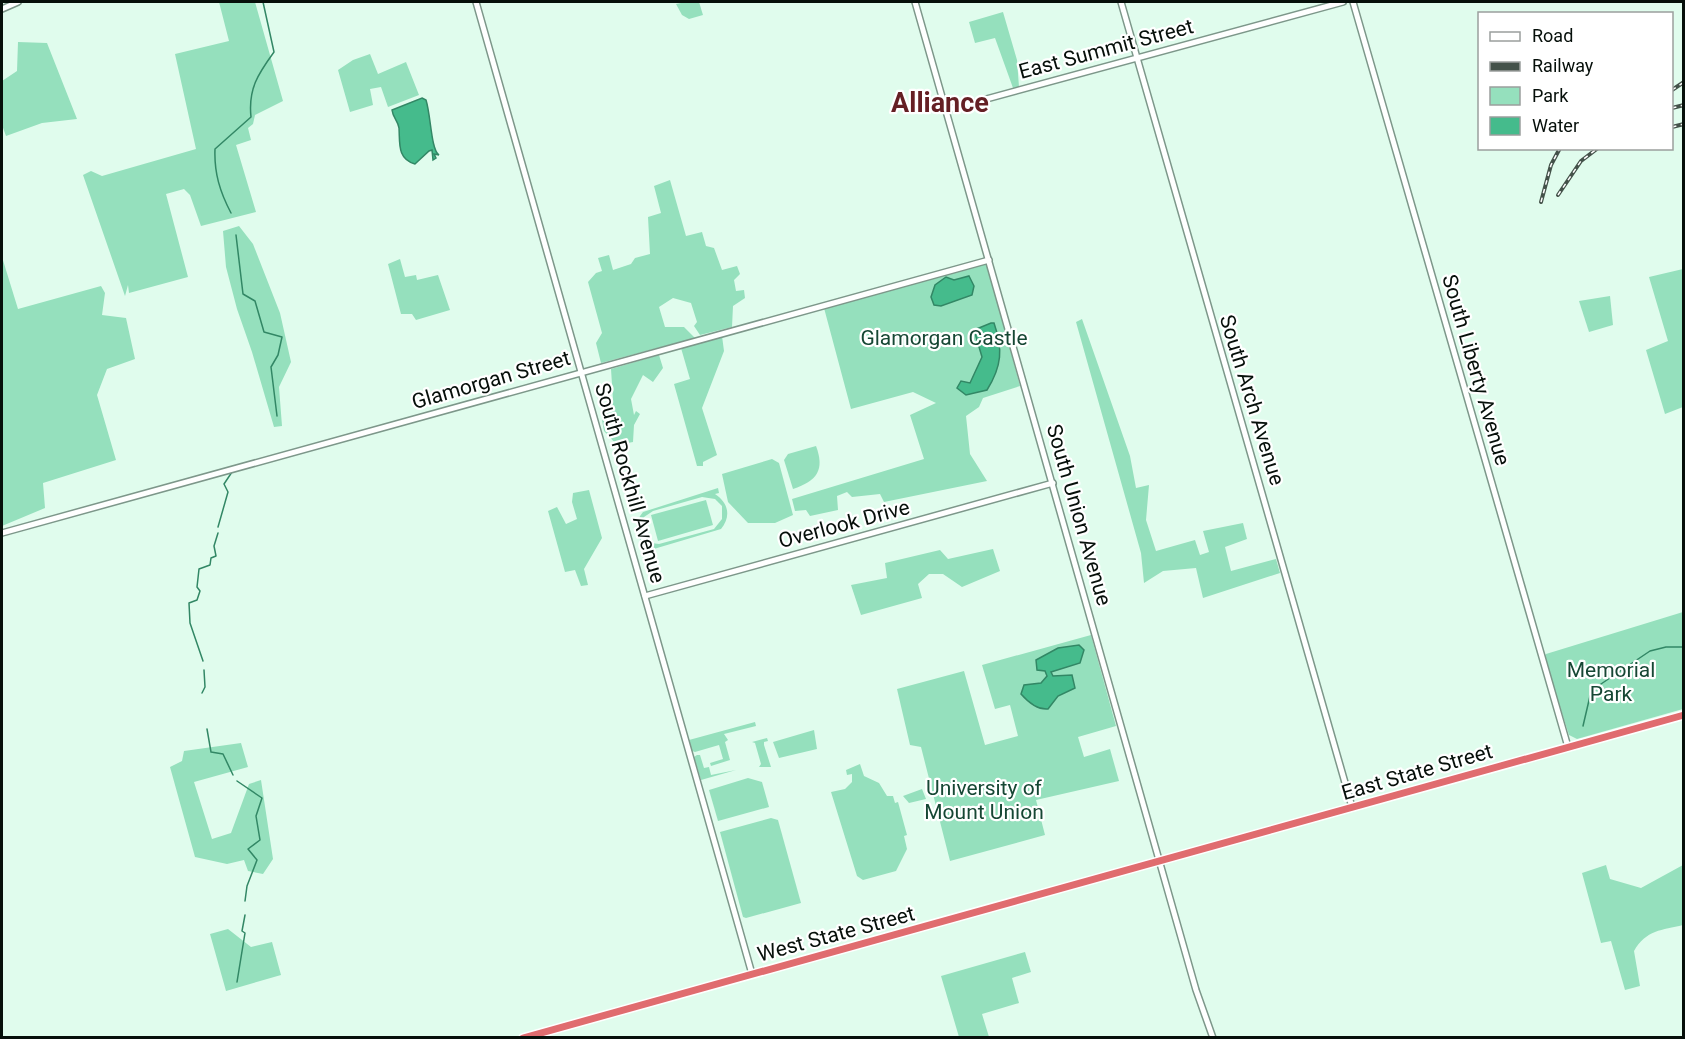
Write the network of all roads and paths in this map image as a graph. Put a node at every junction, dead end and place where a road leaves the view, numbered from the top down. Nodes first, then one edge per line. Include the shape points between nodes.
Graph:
1 (18, 2) edge
2 (476, 2) edge
3 (915, 2) edge
4 (1121, 2) edge
5 (1343, 2) edge
6 (1353, 2) edge
7 (2, 9) edge
8 (1136, 57) junction
9 (946, 110) junction
10 (989, 260) junction
11 (582, 372) junction
12 (1053, 483) junction
13 (2, 533) edge
14 (645, 596) junction
15 (1683, 715) edge
16 (1568, 747) junction
17 (1352, 807) junction
18 (1159, 862) junction
19 (752, 974) junction
20 (523, 1038) edge
21 (1213, 1038) edge

1 - 7 street
2 - 11 street, South Rockhill Avenue
3 - 9 street, South Union Avenue
4 - 8 street, South Arch Avenue
5 - 8 street, East Summit Street
6 - 16 street, South Liberty Avenue
8 - 9 street, East Summit Street
8 - 17 street, South Arch Avenue
9 - 10 street, South Union Avenue
10 - 11 street, Glamorgan Street
10 - 12 street, South Union Avenue
11 - 13 street, Glamorgan Street
11 - 14 street, South Rockhill Avenue
12 - 14 street, Overlook Drive
12 - 18 street, South Union Avenue
14 - 19 street, South Rockhill Avenue
15 - 16 highway, East State Street
16 - 17 highway, East State Street
17 - 18 highway, East State Street
18 - 19 highway, West State Street
18 - 21 street, South Union Avenue
19 - 20 highway, West State Street

